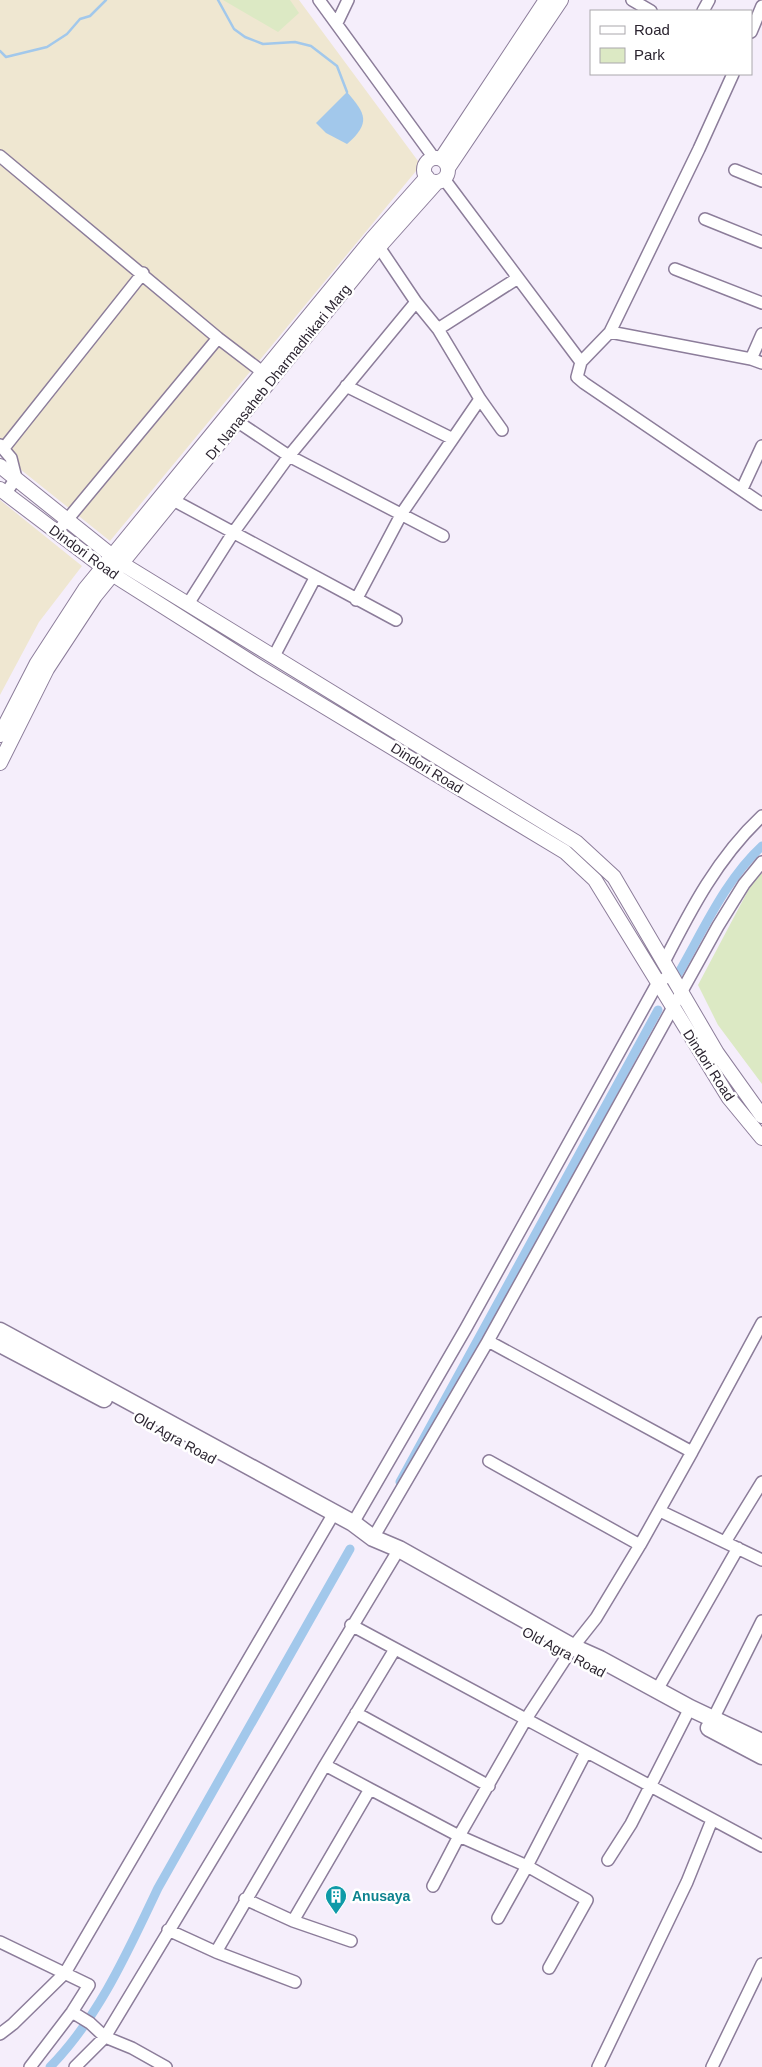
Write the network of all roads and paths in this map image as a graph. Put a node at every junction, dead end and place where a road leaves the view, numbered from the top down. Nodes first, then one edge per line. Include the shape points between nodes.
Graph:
1 (319, 0) edge
2 (348, 0) edge
3 (546, 0) edge
4 (560, 0) edge
5 (632, 0) edge
6 (762, 6) edge
7 (649, 10) edge
8 (337, 23) junction
9 (752, 30) edge
10 (733, 75) edge
11 (0, 156) edge
12 (762, 168) edge
13 (439, 170) junction
14 (735, 170) dead end
15 (760, 180) edge
16 (705, 219) dead end
17 (762, 242) edge
18 (379, 247) junction
19 (675, 269) dead end
20 (143, 273) junction
21 (518, 278) junction
22 (416, 302) junction
23 (762, 303) edge
24 (438, 329) junction
25 (610, 332) junction
26 (762, 334) edge
27 (218, 338) junction
28 (756, 361) edge
29 (581, 362) junction
30 (268, 376) junction
31 (346, 386) junction
32 (480, 398) junction
33 (238, 422) junction
34 (502, 430) dead end
35 (451, 438) junction
36 (762, 446) edge
37 (2, 447) edge
38 (289, 456) junction
39 (0, 466) edge
40 (16, 478) junction
41 (742, 489) junction
42 (3, 491) edge
43 (173, 500) junction
44 (762, 504) edge
45 (402, 513) junction
46 (67, 521) junction
47 (57, 532) junction
48 (233, 533) junction
49 (443, 536) dead end
50 (112, 565) junction
51 (315, 578) junction
52 (356, 600) junction
53 (188, 604) junction
54 (396, 620) dead end
55 (274, 656) junction
56 (0, 736) edge
57 (0, 763) edge
58 (762, 816) edge
59 (762, 862) edge
60 (667, 968) junction
61 (657, 984) junction
62 (681, 993) junction
63 (672, 1009) junction
64 (762, 1116) edge
65 (762, 1138) edge
66 (762, 1323) edge
67 (0, 1331) edge
68 (488, 1341) junction
69 (0, 1344) edge
70 (692, 1452) junction
71 (489, 1461) dead end
72 (762, 1482) edge
73 (660, 1511) junction
74 (331, 1516) junction
75 (353, 1523) junction
76 (373, 1538) junction
77 (725, 1542) junction
78 (640, 1545) junction
79 (738, 1548) junction
80 (396, 1554) junction
81 (762, 1560) edge
82 (762, 1621) edge
83 (351, 1625) junction
84 (395, 1649) junction
85 (570, 1651) junction
86 (657, 1690) junction
87 (688, 1712) junction
88 (356, 1713) junction
89 (526, 1719) junction
90 (713, 1719) junction
91 (761, 1743) edge
92 (586, 1752) junction
93 (325, 1765) junction
94 (489, 1786) junction
95 (649, 1787) junction
96 (370, 1789) junction
97 (712, 1820) junction
98 (460, 1836) junction
99 (762, 1846) edge
100 (608, 1860) dead end
101 (527, 1866) junction
102 (433, 1886) dead end
103 (245, 1899) junction
104 (498, 1918) dead end
105 (293, 1921) junction
106 (168, 1930) junction
107 (350, 1941) dead end
108 (0, 1942) edge
109 (216, 1952) junction
110 (762, 1964) edge
111 (549, 1968) dead end
112 (64, 1973) junction
113 (295, 1982) dead end
114 (75, 2014) junction
115 (0, 2034) edge
116 (104, 2036) junction
117 (30, 2067) edge
118 (75, 2067) edge
119 (166, 2067) edge
120 (600, 2067) edge
121 (712, 2067) edge

1 - 8 street
2 - 8 street
3 - 13 main road, Dr Nanasaheb Dharmadhikari Marg
4 - 13 main road, Dr Nanasaheb Dharmadhikari Marg
5 - 7 street
6 - 9 street
8 - 13 street
10 - 25 street
11 - 20 street
12 - 15 street
13 - 18 main road, Dr Nanasaheb Dharmadhikari Marg
13 - 21 street
13 - 30 main road, Dr Nanasaheb Dharmadhikari Marg via 372,238
14 - 15 street
16 - 17 street
18 - 22 street
18 - 30 main road, Dr Nanasaheb Dharmadhikari Marg
19 - 23 street
20 - 27 street
20 - 37 street
21 - 24 street
21 - 29 street
22 - 24 street
22 - 31 street
24 - 32 street
25 - 28 street
25 - 29 street
26 - 28 street
27 - 30 street
27 - 46 street
29 - 41 street via 576,373 580,380
30 - 33 main road, Dr Nanasaheb Dharmadhikari Marg
30 - 50 main road, Dr Nanasaheb Dharmadhikari Marg
31 - 35 street
31 - 38 street
32 - 34 street
32 - 35 street
33 - 38 street
33 - 43 main road, Dr Nanasaheb Dharmadhikari Marg
35 - 45 street
36 - 41 street
37 - 40 street via 11,458
38 - 45 street
38 - 48 street
39 - 40 main road
40 - 42 street
40 - 46 main road
41 - 44 street
42 - 47 main road, Dindori Road
43 - 48 street
43 - 50 main road, Dr Nanasaheb Dharmadhikari Marg
45 - 49 street
45 - 52 street
46 - 47 street
46 - 50 main road
47 - 50 main road, Dindori Road
48 - 51 street
48 - 53 street
50 - 53 main road
50 - 56 main road via 85,589 37,664
50 - 57 main road via 48,669
50 - 61 main road, Dindori Road via 262,669 565,852 595,880
51 - 52 street
51 - 55 street
52 - 54 street
53 - 55 main road
55 - 60 main road via 576,842 614,876
58 - 60 street via 714,871 690,911
59 - 62 street via 740,891
60 - 61 street
60 - 62 main road
61 - 63 main road, Dindori Road
61 - 75 street via 466,1328
62 - 63 street
62 - 64 main road via 717,1053
63 - 65 main road, Dindori Road via 729,1098
63 - 68 street
66 - 70 street
67 - 74 highway
68 - 70 street
68 - 76 street
69 - 74 highway, Old Agra Road
70 - 73 street
71 - 78 street
72 - 77 street
73 - 77 street
73 - 78 street
74 - 75 highway
74 - 112 street
75 - 76 highway
76 - 80 highway
77 - 79 street
78 - 85 street via 596,1618
79 - 81 street
79 - 86 street
80 - 83 street
80 - 85 highway
82 - 90 street
83 - 84 street
83 - 106 street
84 - 88 street
84 - 89 street
85 - 86 highway via 600,1659
85 - 87 highway, Old Agra Road
85 - 89 street
86 - 87 highway
87 - 90 highway
87 - 91 highway, Old Agra Road
87 - 95 street
88 - 93 street
88 - 94 street
89 - 92 street
89 - 94 street
90 - 91 highway
92 - 95 street
92 - 101 street
93 - 96 street
93 - 103 street
94 - 98 street
95 - 97 street
95 - 100 street
96 - 98 street
96 - 105 street
97 - 99 street
97 - 120 street via 687,1882
98 - 101 street
98 - 102 street
101 - 104 street
101 - 111 street via 587,1900
103 - 105 street
103 - 109 street
105 - 107 street
106 - 109 street
106 - 116 street
108 - 112 street
109 - 113 street
110 - 121 street
112 - 114 street via 89,1985
112 - 115 street
114 - 116 street
114 - 117 street
116 - 118 street
116 - 119 street

